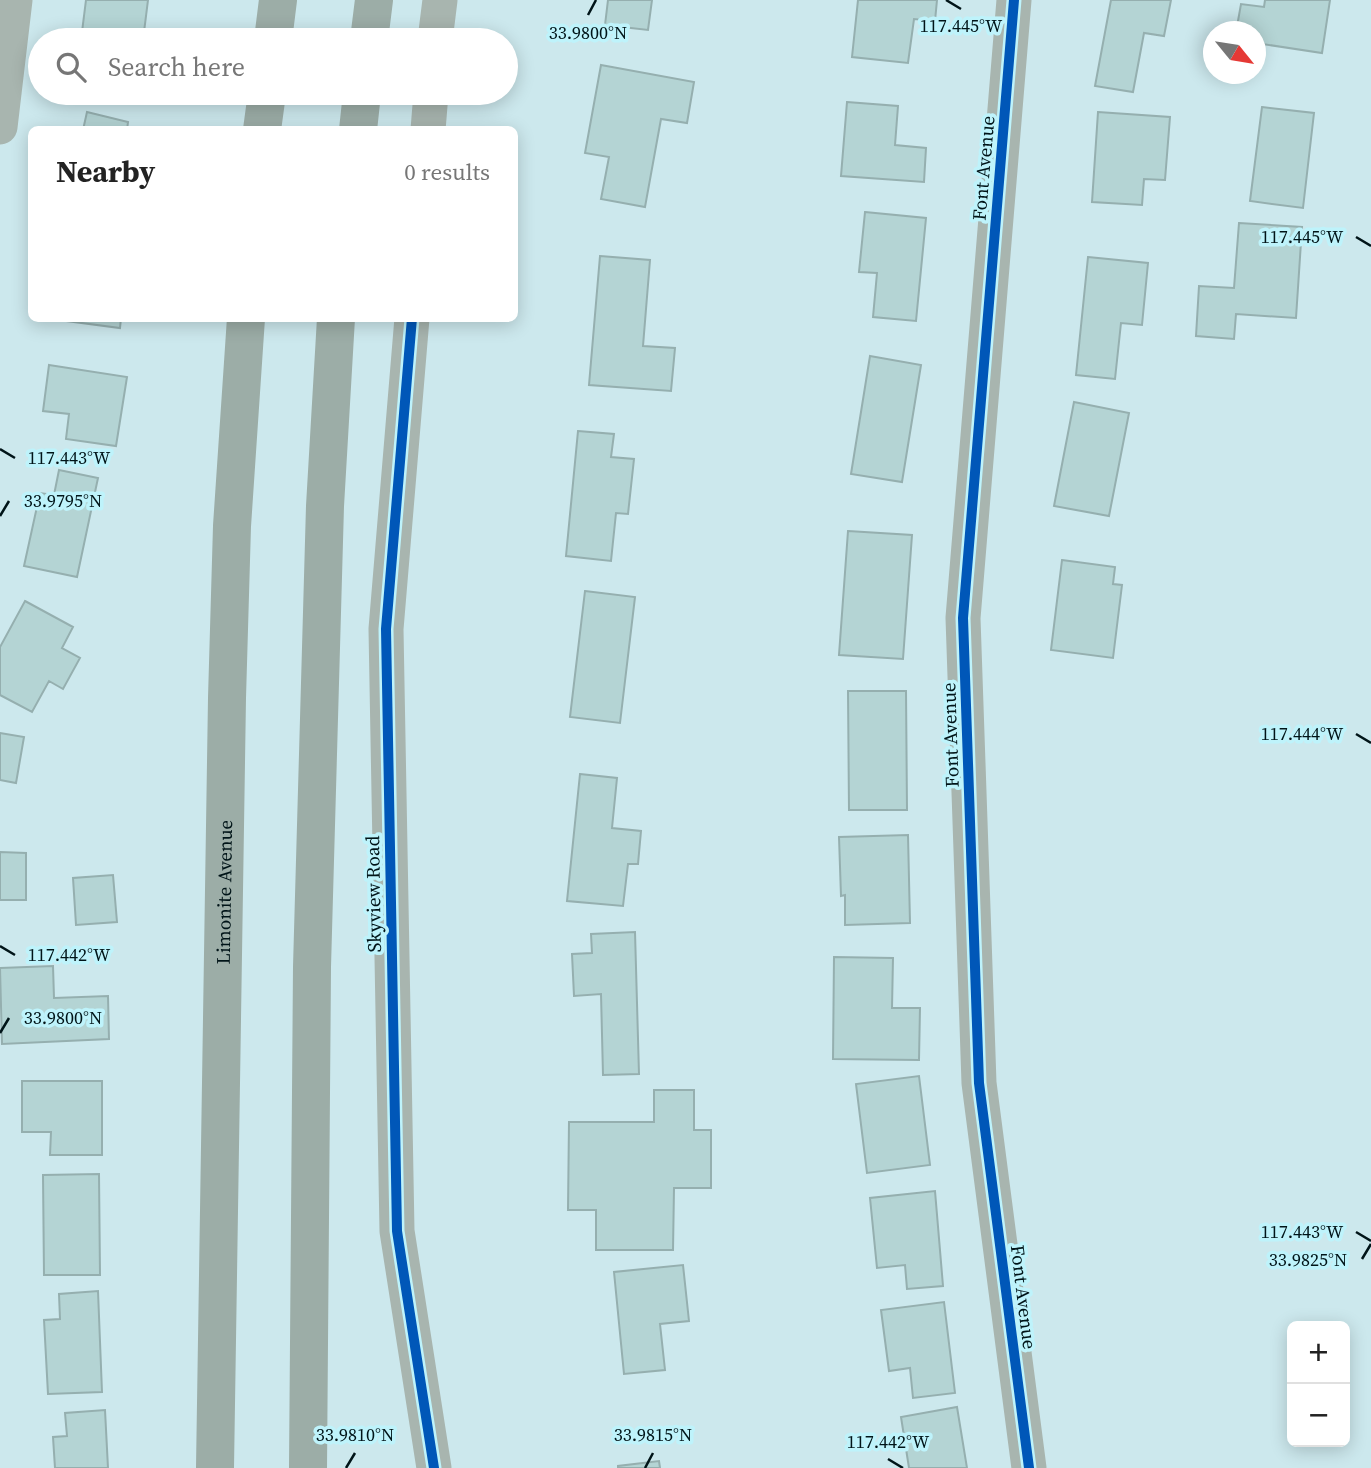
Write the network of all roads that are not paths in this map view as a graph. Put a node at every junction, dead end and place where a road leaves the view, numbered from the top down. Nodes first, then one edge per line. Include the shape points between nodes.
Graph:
1 (278, 0) edge
2 (374, 0) edge
3 (440, 0) edge
4 (1014, 0) edge
5 (10, 8) edge
6 (274, 28) edge
7 (370, 28) edge
8 (436, 28) edge
9 (265, 105) edge
10 (361, 105) edge
11 (430, 105) edge
12 (263, 126) edge
13 (358, 126) edge
14 (428, 126) edge
15 (0, 127) edge
16 (246, 322) edge
17 (336, 322) edge
18 (412, 322) edge
19 (215, 1468) edge
20 (307, 1468) edge
21 (434, 1468) edge
22 (1029, 1468) edge

1 - 6 main road
2 - 7 main road
3 - 8 street
4 - 22 street, Font Avenue via 963,618 979,1083
5 - 15 street
9 - 12 main road
10 - 13 main road
11 - 14 street
16 - 19 main road, Limonite Avenue via 228,672
17 - 20 main road via 325,506 313,967
18 - 21 street, Skyview Road via 386,671 397,1231

